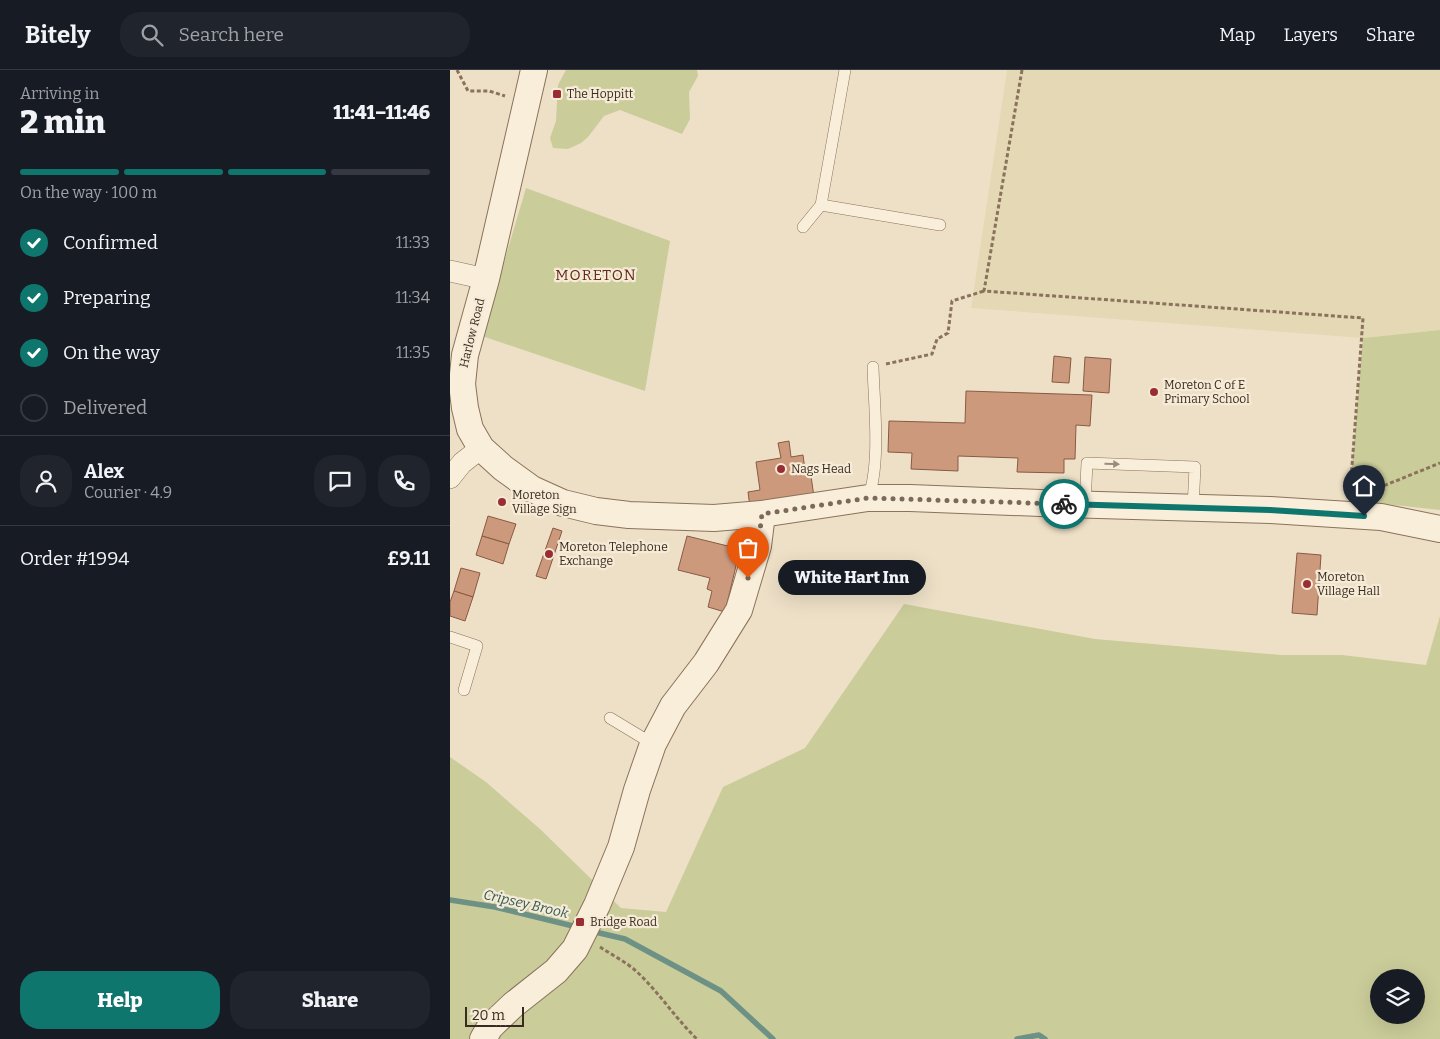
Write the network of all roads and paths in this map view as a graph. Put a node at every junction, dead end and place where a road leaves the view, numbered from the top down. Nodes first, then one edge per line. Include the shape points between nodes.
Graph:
1 (457, 70) edge
2 (534, 70) edge
3 (845, 70) edge
4 (1022, 70) edge
5 (527, 101) junction
6 (822, 205) junction
7 (940, 225) dead end
8 (804, 227) dead end
9 (450, 271) edge
10 (486, 279) junction
11 (984, 290) junction
12 (873, 367) joint
13 (461, 462) edge
14 (1440, 463) edge
15 (868, 498) junction
16 (1086, 504) junction
17 (1194, 508) junction
18 (1348, 508) junction
19 (762, 514) junction
20 (1440, 529) edge
21 (450, 637) edge
22 (464, 690) dead end
23 (610, 718) dead end
24 (653, 744) junction
25 (571, 953) junction
26 (483, 1039) edge
27 (697, 1039) edge

1 - 5 path via 468,91 489,91
2 - 5 street, Harlow Road
3 - 6 lane
4 - 11 path
5 - 10 street, Harlow Road
6 - 7 lane
6 - 8 lane
9 - 10 street
10 - 13 street, Harlow Road via 465,355 462,384 470,429
11 - 12 path via 952,301 948,333 937,339 932,354
11 - 18 path via 1363,318
12 - 15 lane via 873,484
13 - 19 street, Harlow Road via 503,468 532,489 563,503 596,511 714,518
14 - 18 path
15 - 16 street, Harlow Road
15 - 19 street, Harlow Road
16 - 17 street, Harlow Road
16 -> 17 lane via 1087,463 1195,467
17 - 18 street, Harlow Road
18 - 20 street, Harlow Road
19 - 24 street via 758,546 739,610 706,663 673,706
21 - 22 lane via 476,646
23 - 24 lane
24 - 25 street via 621,847 597,905
25 - 26 street via 556,971 507,1010
25 - 27 path via 597,945 635,970

